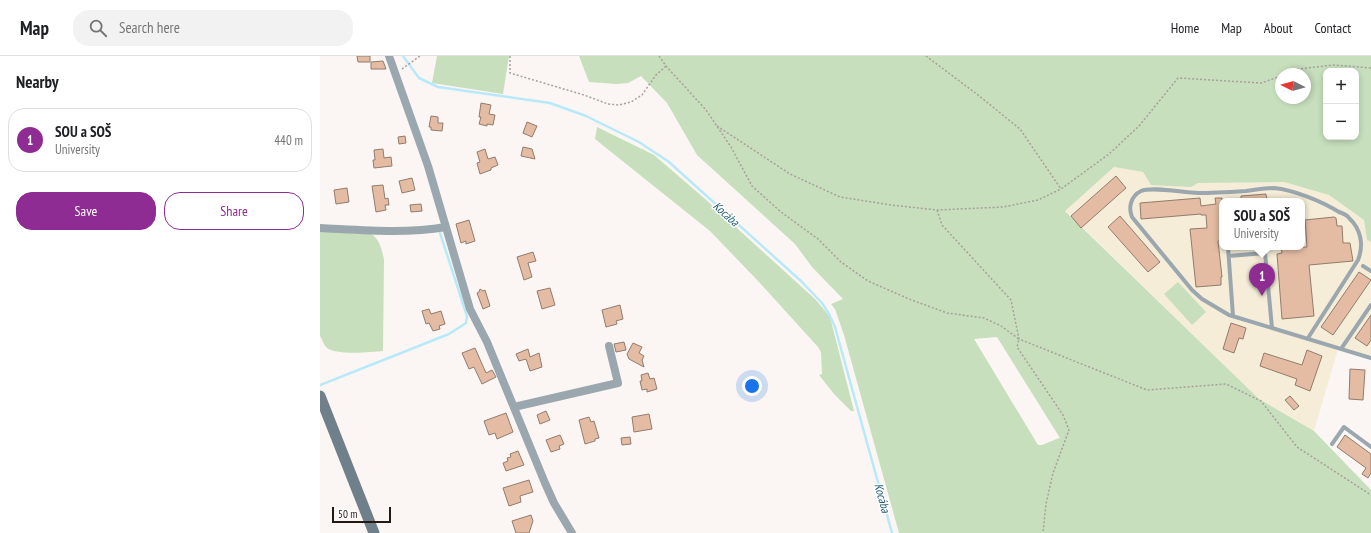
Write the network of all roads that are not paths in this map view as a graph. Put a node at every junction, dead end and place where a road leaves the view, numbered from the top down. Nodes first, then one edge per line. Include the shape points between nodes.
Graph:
1 (389, 56) edge
2 (446, 227) junction
3 (320, 228) edge
4 (1228, 250) edge
5 (1229, 256) junction
6 (1363, 266) dead end
7 (1371, 271) edge
8 (1371, 305) edge
9 (1233, 316) junction
10 (1272, 328) junction
11 (1308, 338) junction
12 (609, 346) dead end
13 (1341, 349) junction
14 (1371, 358) edge
15 (320, 396) edge
16 (514, 407) junction
17 (1332, 444) dead end
18 (1371, 447) edge
19 (374, 533) edge
20 (572, 533) edge

1 - 2 street via 428,166
2 - 3 street via 388,231
2 - 16 street via 470,309
4 - 5 lane
5 - 9 lane
5 - 10 lane via 1265,253
6 - 7 lane
8 - 13 lane
9 - 10 lane
9 - 11 lane via 1202,299 1192,290 1132,217 1130,204 1135,195 1150,189 1220,193 1272,188 1320,201 1349,217 1358,229 1361,253
10 - 11 lane
11 - 13 lane
12 - 16 street via 618,383
13 - 14 lane
15 - 19 main road
16 - 20 street via 548,490
17 - 18 lane via 1344,427

